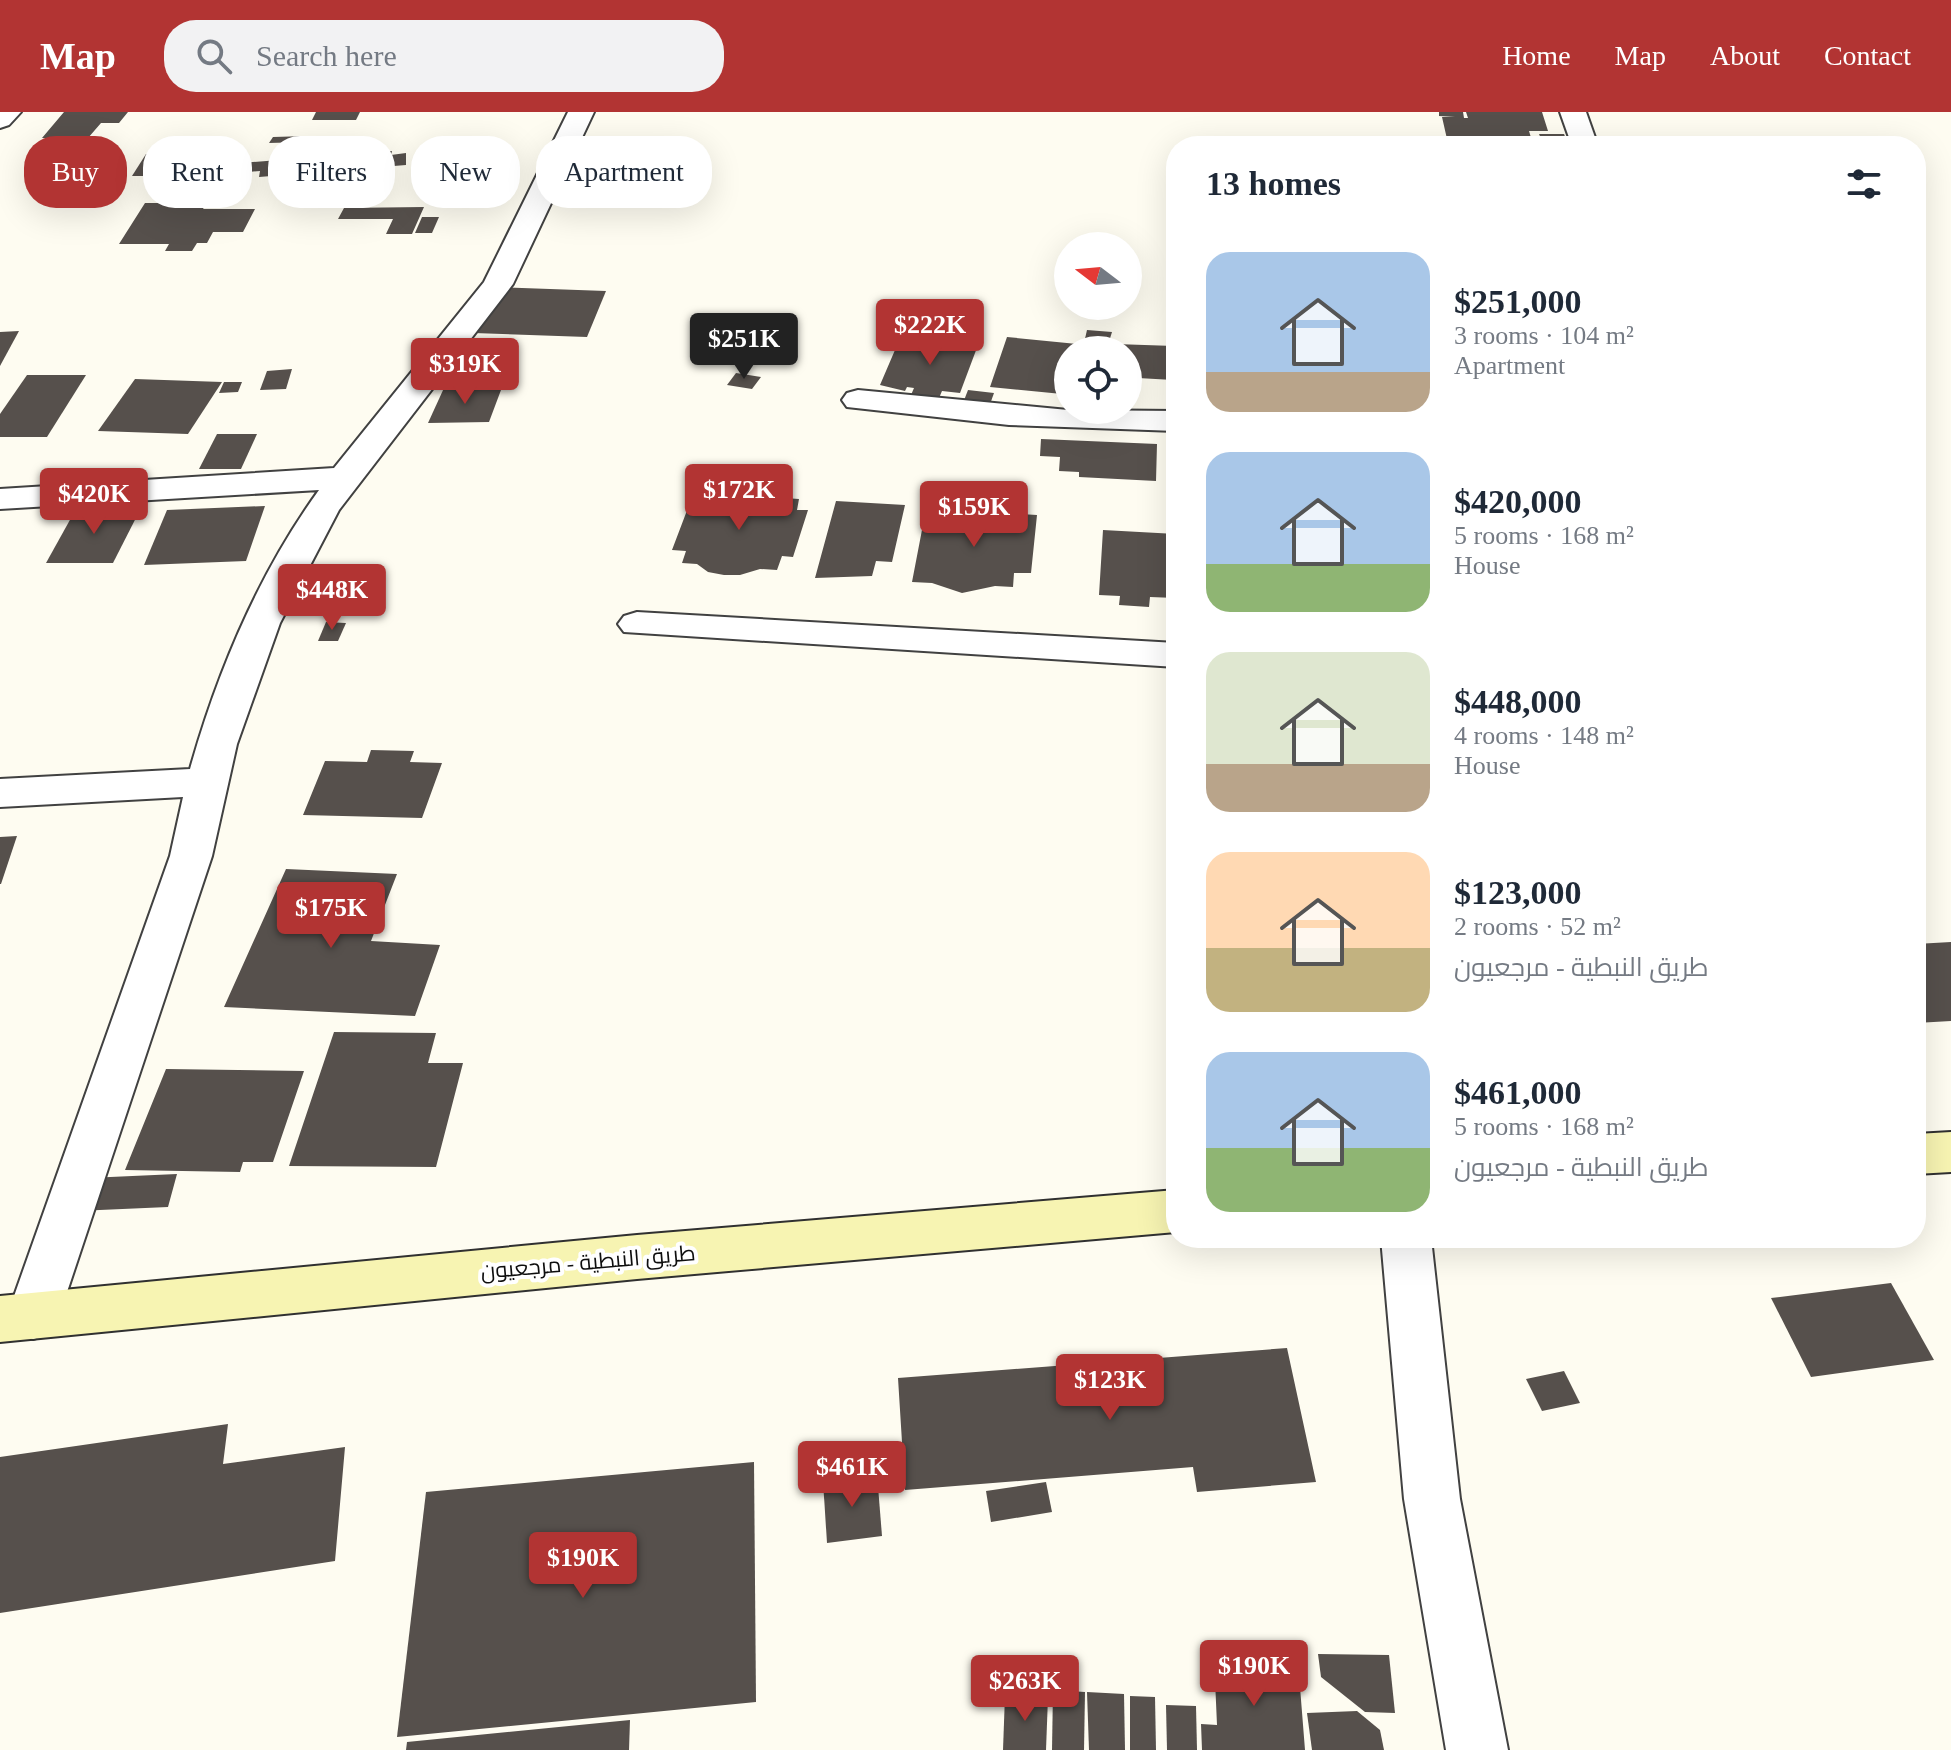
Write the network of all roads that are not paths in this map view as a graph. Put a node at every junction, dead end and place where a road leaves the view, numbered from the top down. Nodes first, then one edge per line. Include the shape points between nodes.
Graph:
1 (8, 112) edge
2 (581, 112) edge
3 (1573, 112) edge
4 (0, 120) edge
5 (1581, 136) edge
6 (858, 400) dead end
7 (1166, 421) edge
8 (344, 478) junction
9 (0, 499) edge
10 (637, 624) dead end
11 (1166, 654) edge
12 (207, 782) junction
13 (0, 793) edge
14 (1951, 1152) edge
15 (1926, 1153) edge
16 (1166, 1212) edge
17 (1407, 1248) edge
18 (17, 1317) edge
19 (1477, 1750) edge

1 - 4 street
2 - 8 street via 498,284
3 - 5 street
6 - 7 street via 1009,415
8 - 9 street
8 - 12 street via 298,544 228,711
10 - 11 street
12 - 13 street
12 - 18 street via 191,856
14 - 15 main road
16 - 18 main road, طريق النبطية - مرجعيون
17 - 19 street via 1432,1499

